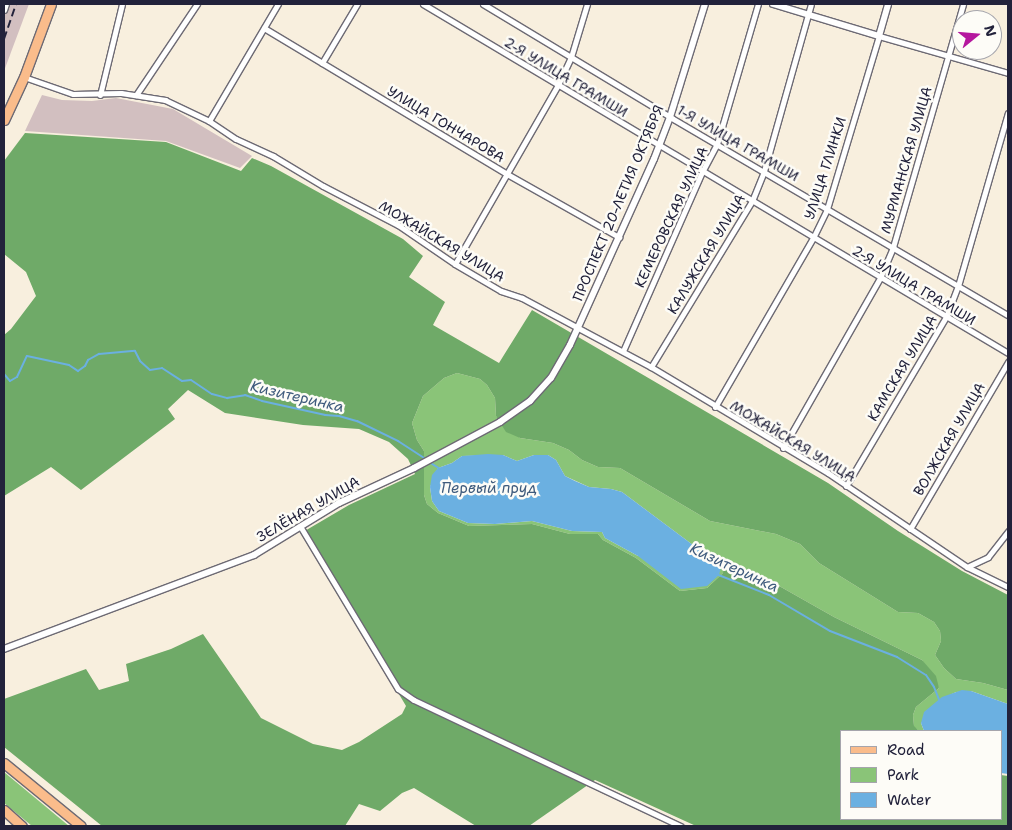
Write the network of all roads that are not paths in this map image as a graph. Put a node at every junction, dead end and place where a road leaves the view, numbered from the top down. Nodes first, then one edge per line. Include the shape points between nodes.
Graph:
1 (6, 4) edge
2 (45, 4) edge
3 (51, 4) edge
4 (122, 4) edge
5 (197, 4) edge
6 (278, 4) edge
7 (357, 4) edge
8 (423, 4) edge
9 (483, 4) edge
10 (587, 4) edge
11 (705, 4) edge
12 (758, 4) edge
13 (773, 4) edge
14 (811, 4) edge
15 (888, 4) edge
16 (963, 4) edge
17 (4, 10) edge
18 (808, 14) junction
19 (264, 28) junction
20 (879, 36) junction
21 (571, 56) junction
22 (948, 56) junction
23 (322, 62) junction
24 (1008, 73) edge
25 (24, 77) junction
26 (558, 85) junction
27 (100, 95) junction
28 (136, 95) junction
29 (4, 106) edge
30 (1008, 113) edge
31 (670, 117) junction
32 (4, 120) edge
33 (209, 121) junction
34 (717, 144) junction
35 (659, 146) junction
36 (764, 171) junction
37 (702, 172) junction
38 (507, 174) junction
39 (752, 201) junction
40 (827, 209) junction
41 (619, 237) junction
42 (813, 238) junction
43 (893, 247) junction
44 (455, 264) junction
45 (880, 278) junction
46 (958, 286) junction
47 (1008, 315) edge
48 (946, 317) junction
49 (578, 327) junction
50 (622, 351) junction
51 (1008, 354) edge
52 (1008, 362) edge
53 (651, 367) junction
54 (715, 407) junction
55 (783, 448) junction
56 (846, 486) junction
57 (300, 526) junction
58 (910, 529) junction
59 (1008, 531) edge
60 (967, 567) junction
61 (1008, 588) edge
62 (4, 649) edge
63 (4, 763) edge
64 (4, 810) edge
65 (22, 826) edge
66 (80, 826) edge
67 (681, 826) edge

1 - 17 street
2 - 29 main road
3 - 25 main road
4 - 27 street
5 - 28 street
6 - 19 street
7 - 23 street
8 - 26 street, 2-Я УЛИЦА ГРАМШИ
9 - 21 street, 1-Я УЛИЦА ГРАМШИ
10 - 21 street
11 - 31 street, ПРОСПЕКТ 20-ЛЕТИЯ ОКТЯБРЯ
12 - 34 street, КЕМЕРОВСКАЯ УЛИЦА
13 - 18 street
14 - 18 street, КАЛУЖСКАЯ УЛИЦА
15 - 20 street, УЛИЦА ГЛИНКИ
16 - 22 street, МУРМАНСКАЯ УЛИЦА
18 - 20 street
18 - 36 street, КАЛУЖСКАЯ УЛИЦА
19 - 23 street, УЛИЦА ГОНЧАРОВА
19 - 33 street
20 - 22 street
20 - 40 street, УЛИЦА ГЛИНКИ
21 - 26 street
21 - 31 street, 1-Я УЛИЦА ГРАМШИ
22 - 24 street
22 - 43 street, МУРМАНСКАЯ УЛИЦА
23 - 38 street, УЛИЦА ГОНЧАРОВА
25 - 27 street, МОЖАЙСКАЯ УЛИЦА via 73,94
25 - 32 main road
26 - 35 street, 2-Я УЛИЦА ГРАМШИ
26 - 38 street
27 - 28 street, МОЖАЙСКАЯ УЛИЦА
28 - 33 street, МОЖАЙСКАЯ УЛИЦА via 174,103
30 - 46 street, КАМСКАЯ УЛИЦА
31 - 34 street, 1-Я УЛИЦА ГРАМШИ
31 - 35 street, ПРОСПЕКТ 20-ЛЕТИЯ ОКТЯБРЯ
33 - 44 street, МОЖАЙСКАЯ УЛИЦА via 236,139 398,225
34 - 36 street, 1-Я УЛИЦА ГРАМШИ
34 - 37 street, КЕМЕРОВСКАЯ УЛИЦА
35 - 37 street, 2-Я УЛИЦА ГРАМШИ
35 - 41 street, ПРОСПЕКТ 20-ЛЕТИЯ ОКТЯБРЯ
36 - 39 street, КАЛУЖСКАЯ УЛИЦА
36 - 40 street, 1-Я УЛИЦА ГРАМШИ
37 - 39 street, 2-Я УЛИЦА ГРАМШИ
37 - 50 street, КЕМЕРОВСКАЯ УЛИЦА
38 - 41 street, УЛИЦА ГОНЧАРОВА
38 - 44 street
39 - 42 street, 2-Я УЛИЦА ГРАМШИ
39 - 53 street, КАЛУЖСКАЯ УЛИЦА
40 - 42 street, УЛИЦА ГЛИНКИ
40 - 43 street, 1-Я УЛИЦА ГРАМШИ
41 - 49 street, ПРОСПЕКТ 20-ЛЕТИЯ ОКТЯБРЯ
42 - 45 street, 2-Я УЛИЦА ГРАМШИ
42 - 54 street, УЛИЦА ГЛИНКИ
43 - 45 street, МУРМАНСКАЯ УЛИЦА
43 - 46 street, 1-Я УЛИЦА ГРАМШИ
44 - 49 street, МОЖАЙСКАЯ УЛИЦА via 501,291 522,298
45 - 48 street, 2-Я УЛИЦА ГРАМШИ
45 - 55 street, МУРМАНСКАЯ УЛИЦА
46 - 47 street, 1-Я УЛИЦА ГРАМШИ
46 - 48 street, КАМСКАЯ УЛИЦА
48 - 51 street, 2-Я УЛИЦА ГРАМШИ
48 - 56 street, КАМСКАЯ УЛИЦА
49 - 50 street, МОЖАЙСКАЯ УЛИЦА
49 - 57 street, ЗЕЛЁНАЯ УЛИЦА via 551,378 519,410
50 - 53 street, МОЖАЙСКАЯ УЛИЦА
52 - 58 street, ВОЛЖСКАЯ УЛИЦА
53 - 54 street, МОЖАЙСКАЯ УЛИЦА
54 - 55 street, МОЖАЙСКАЯ УЛИЦА
55 - 56 street, МОЖАЙСКАЯ УЛИЦА
56 - 58 street, МОЖАЙСКАЯ УЛИЦА
57 - 62 street, ЗЕЛЁНАЯ УЛИЦА via 254,555 226,567
57 - 67 street via 398,689 414,700
58 - 60 street, МОЖАЙСКАЯ УЛИЦА
59 - 60 street via 988,557
60 - 61 street, МОЖАЙСКАЯ УЛИЦА
63 - 66 main road
64 - 65 main road

